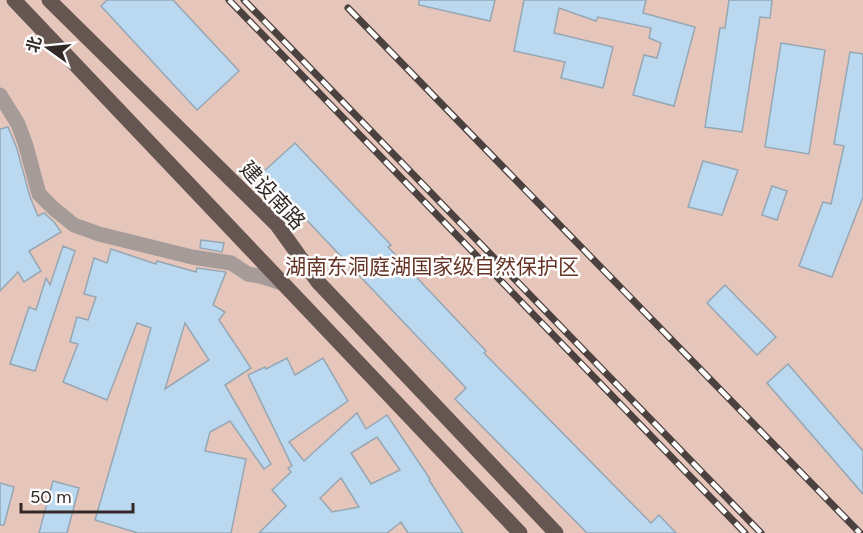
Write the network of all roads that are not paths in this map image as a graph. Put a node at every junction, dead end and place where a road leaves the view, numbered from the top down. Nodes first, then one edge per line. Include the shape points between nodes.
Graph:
1 (14, 0) edge
2 (49, 0) edge
3 (0, 96) edge
4 (284, 284) junction
5 (520, 533) edge
6 (556, 533) edge

1 - 4 main road
2 - 6 main road, 建设南路 via 277,225 318,282
3 - 4 street via 18,124 39,194 74,225 192,258 231,263 248,274
4 - 5 main road

